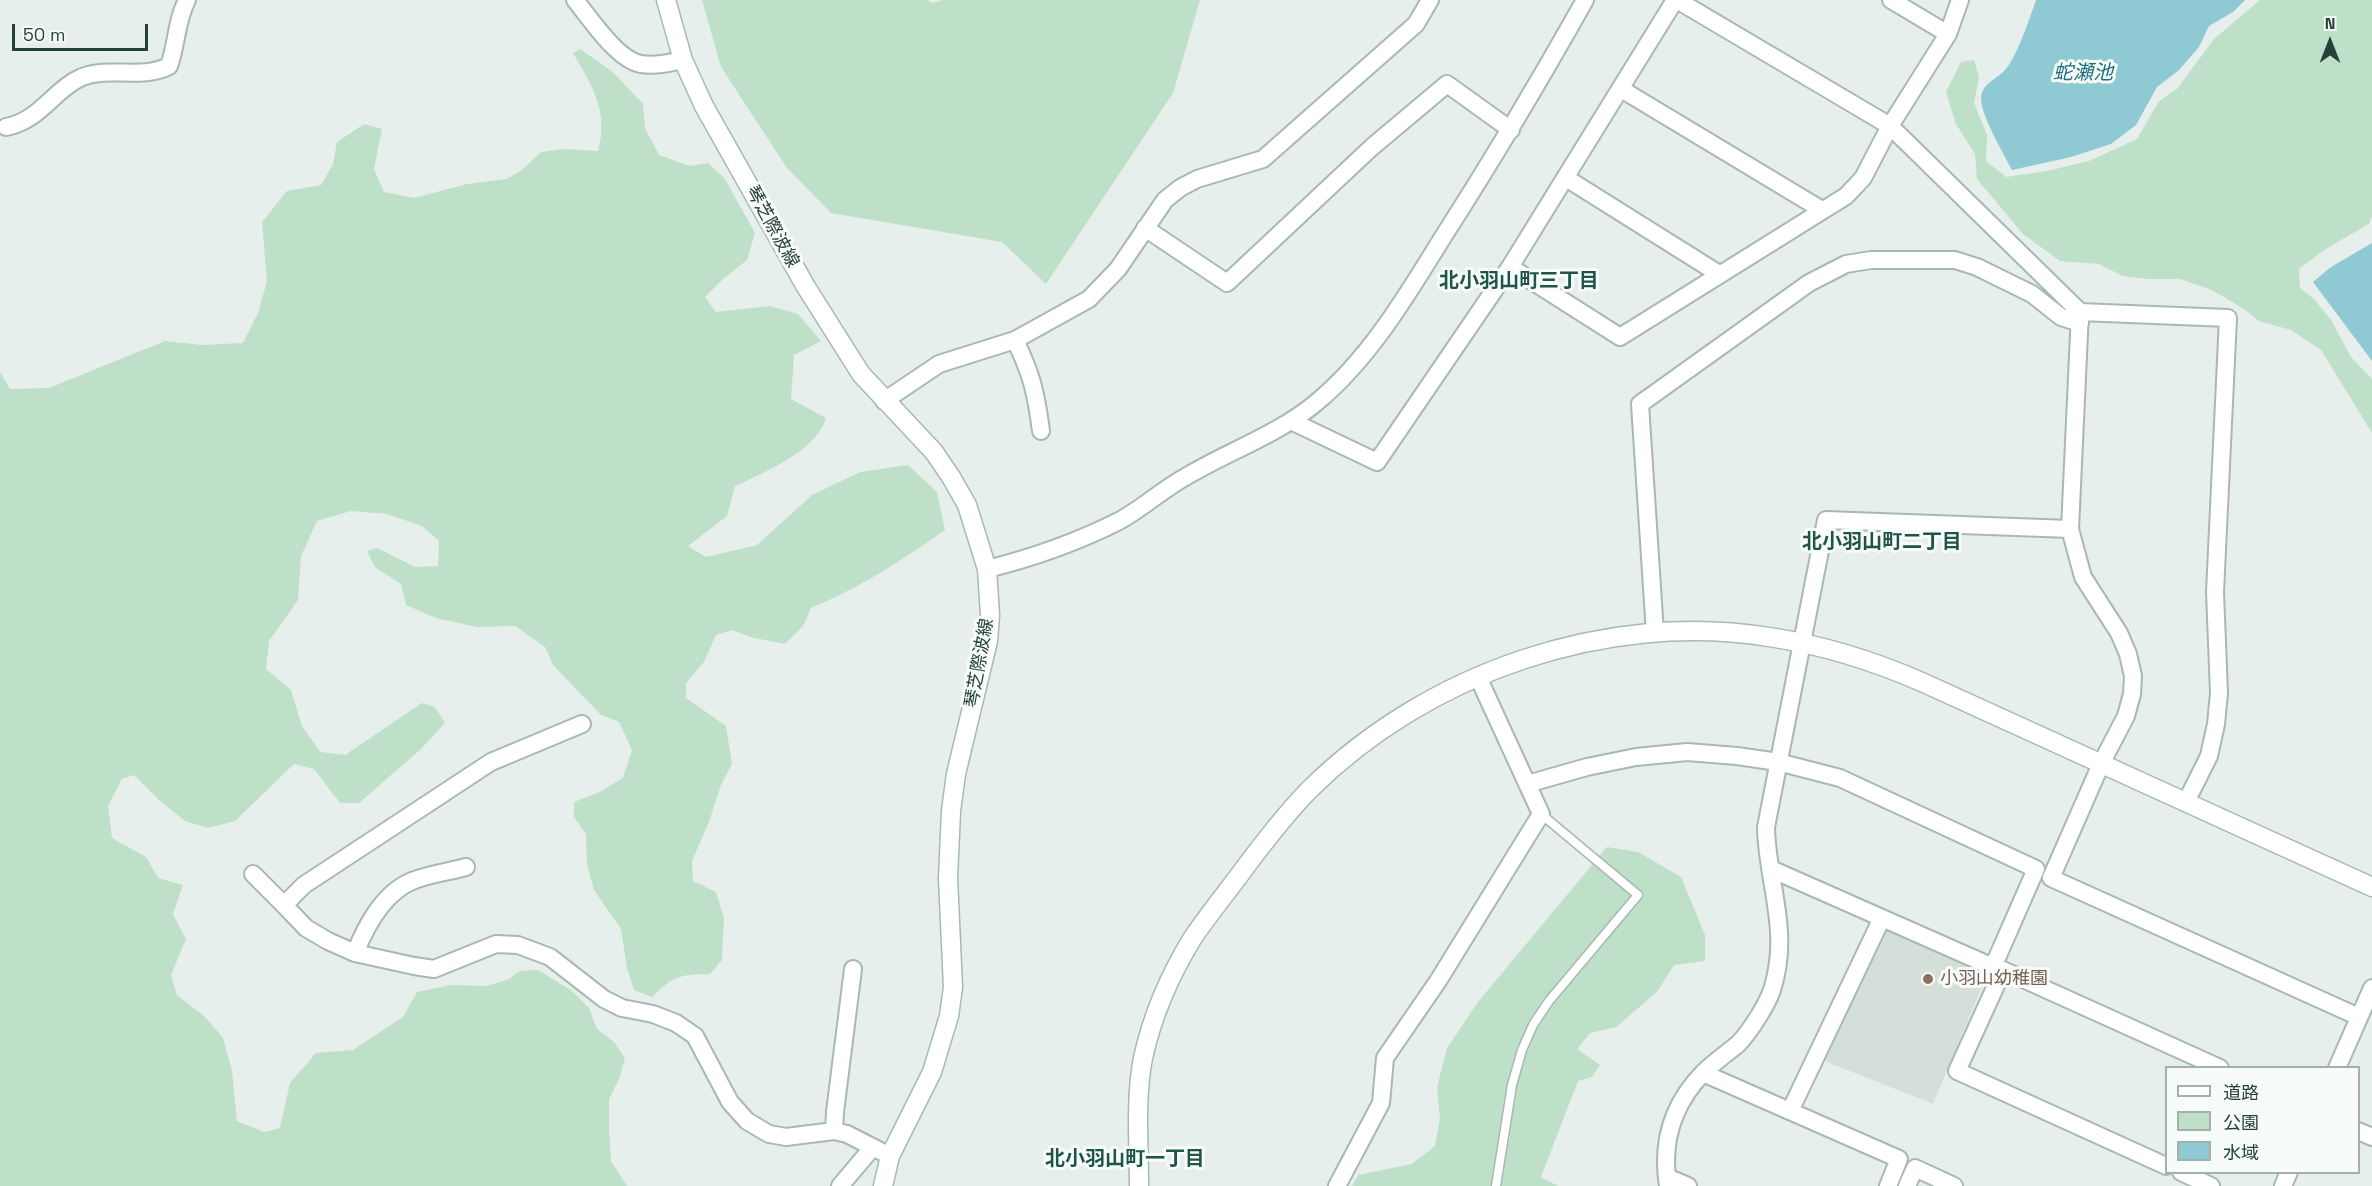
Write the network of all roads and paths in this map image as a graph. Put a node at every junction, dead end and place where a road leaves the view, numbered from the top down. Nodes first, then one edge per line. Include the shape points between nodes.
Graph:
1 (187, 0) edge
2 (575, 0) edge
3 (666, 0) edge
4 (1430, 0) edge
5 (1585, 0) edge
6 (1676, 0) edge
7 (1891, 0) edge
8 (1960, 0) edge
9 (1948, 34) junction
10 (683, 60) junction
11 (1621, 89) junction
12 (1890, 126) junction
13 (6, 127) dead end
14 (1511, 130) junction
15 (1566, 178) junction
16 (1822, 210) junction
17 (1146, 228) junction
18 (1510, 267) junction
19 (1719, 274) junction
20 (2080, 318) junction
21 (1016, 340) junction
22 (884, 401) junction
23 (1291, 421) junction
24 (1041, 431) dead end
25 (2070, 529) junction
26 (987, 569) junction
27 (1655, 633) junction
28 (1803, 643) junction
29 (1479, 676) junction
30 (582, 724) dead end
31 (1778, 762) junction
32 (2101, 764) junction
33 (1527, 784) junction
34 (2186, 802) junction
35 (1542, 814) junction
36 (466, 867) dead end
37 (1771, 869) junction
38 (253, 874) dead end
39 (2372, 887) edge
40 (284, 905) junction
41 (1882, 918) junction
42 (355, 953) junction
43 (853, 969) dead end
44 (2372, 988) edge
45 (2360, 1017) junction
46 (2216, 1066) edge
47 (2338, 1066) edge
48 (1703, 1073) junction
49 (1790, 1111) junction
50 (834, 1131) junction
51 (873, 1147) junction
52 (890, 1156) junction
53 (2165, 1166) edge
54 (2183, 1174) edge
55 (1668, 1181) edge
56 (840, 1186) edge
57 (883, 1186) edge
58 (1138, 1186) edge
59 (1337, 1186) edge
60 (1496, 1186) edge
61 (1688, 1186) edge
62 (1888, 1186) edge
63 (1906, 1186) edge
64 (1953, 1186) edge
65 (2211, 1186) edge

1 - 13 street via 169,66 145,73 84,76 20,125
2 - 10 street via 619,53 639,64
3 - 10 street, 琴芝際波線
4 - 17 street via 1416,24 1287,140 1263,159 1180,188 1165,200
5 - 14 street
6 - 11 street
6 - 12 street
7 - 9 street
8 - 9 street
9 - 12 street
10 - 22 street, 琴芝際波線 via 704,106 806,287 861,374
11 - 15 street
11 - 16 street
12 - 16 street via 1863,178 1846,196
12 - 20 street
14 - 17 street via 1448,84 1372,147 1227,284
14 - 23 street via 1398,309 1358,361 1317,402
15 - 18 street
15 - 19 street
16 - 19 street
17 - 21 street via 1118,269 1089,299
18 - 19 street via 1620,337
18 - 23 street via 1377,462
20 - 25 street
20 - 27 street via 2061,317 2032,294 1955,260 1871,260 1846,264 1809,283 1640,404
20 - 34 street via 2228,318 2215,592 2216,724 2209,756
21 - 22 street via 939,364
21 - 24 street via 1030,369
22 - 26 street, 琴芝際波線 via 933,452 951,477 967,505
23 - 26 street via 1186,477 1120,520 1079,539
25 - 28 street via 1826,520
25 - 32 street via 2083,577 2119,633 2133,676 2126,716
26 - 52 street, 琴芝際波線 via 988,641 951,811 950,1006 932,1072
27 - 28 street via 1726,632
27 - 29 street via 1607,638 1543,653
28 - 31 street
28 - 32 street via 1890,668
29 - 33 street
29 - 58 street via 1422,704 1372,737 1310,790 1245,867 1192,940 1169,983 1143,1059
30 - 40 street via 491,762 304,885
31 - 33 street via 1687,753 1626,759
31 - 37 street via 1766,827
31 - 41 street via 1840,778 2036,869 1993,967
32 - 34 street
32 - 45 street via 2051,878
33 - 35 street
34 - 39 street
35 - 59 street via 1385,1058 1381,1102
35 - 60 lane via 1638,895 1533,1025 1512,1085
36 - 42 street via 409,882 384,903 364,930
37 - 41 street
37 - 48 street via 1780,927 1772,991 1740,1042
38 - 40 street
40 - 42 street via 306,928
41 - 49 street
42 - 50 street via 434,969 496,944 518,945 550,957 604,999 676,1023 695,1036 730,1102 747,1121 769,1134 786,1137
43 - 50 street
44 - 45 street
45 - 47 street
46 - 53 street via 2003,970 1957,1071
48 - 49 street
48 - 55 street via 1671,1120 1665,1151
49 - 62 street via 1899,1160
50 - 51 street
51 - 52 street
51 - 56 street
52 - 57 street, 琴芝際波線
54 - 65 street
55 - 61 street
63 - 64 street via 1915,1168

